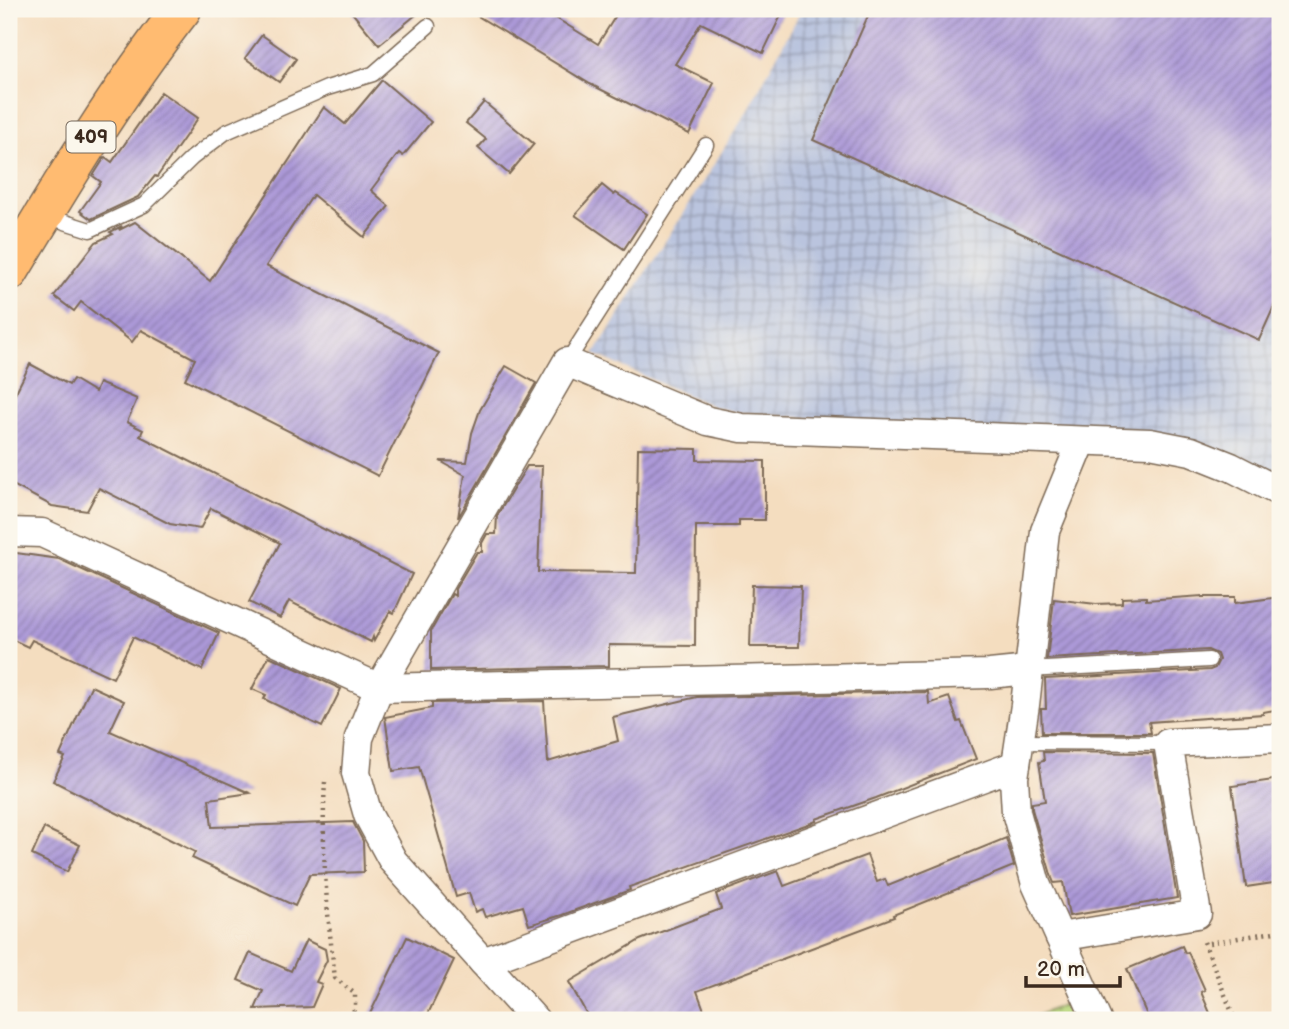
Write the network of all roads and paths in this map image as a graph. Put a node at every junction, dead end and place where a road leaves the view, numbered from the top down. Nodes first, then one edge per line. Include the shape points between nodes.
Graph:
1 (182, 9) edge
2 (428, 26) dead end
3 (706, 145) dead end
4 (44, 216) junction
5 (9, 272) edge
6 (567, 362) junction
7 (1082, 441) junction
8 (1280, 492) edge
9 (9, 532) edge
10 (1209, 660) dead end
11 (1028, 670) junction
12 (379, 688) junction
13 (1280, 738) edge
14 (1168, 743) junction
15 (1017, 753) junction
16 (326, 773) dead end
17 (1197, 914) junction
18 (1280, 931) edge
19 (1060, 937) junction
20 (1205, 943) junction
21 (483, 962) junction
22 (349, 1020) edge
23 (535, 1020) edge
24 (1097, 1020) edge
25 (1235, 1020) edge

1 - 4 highway, 409 via 141,61
2 - 4 lane via 373,74 327,88 226,132 144,205 90,230
3 - 6 lane
4 - 5 highway, 409
6 - 7 street via 708,421 742,428
6 - 12 street
7 - 8 street via 1150,443 1191,451
7 - 11 street via 1045,531
9 - 12 street via 42,533
10 - 11 lane
11 - 12 street
11 - 15 street
12 - 21 street via 359,738 356,773 368,815 393,861
13 - 14 street
14 - 15 lane
14 - 17 street
15 - 19 street via 1016,812 1036,884
15 - 21 street
16 - 22 path via 322,831 327,915 335,978 355,994
17 - 19 street
17 - 20 path
18 - 20 path
19 - 24 street
20 - 25 path
21 - 23 street

